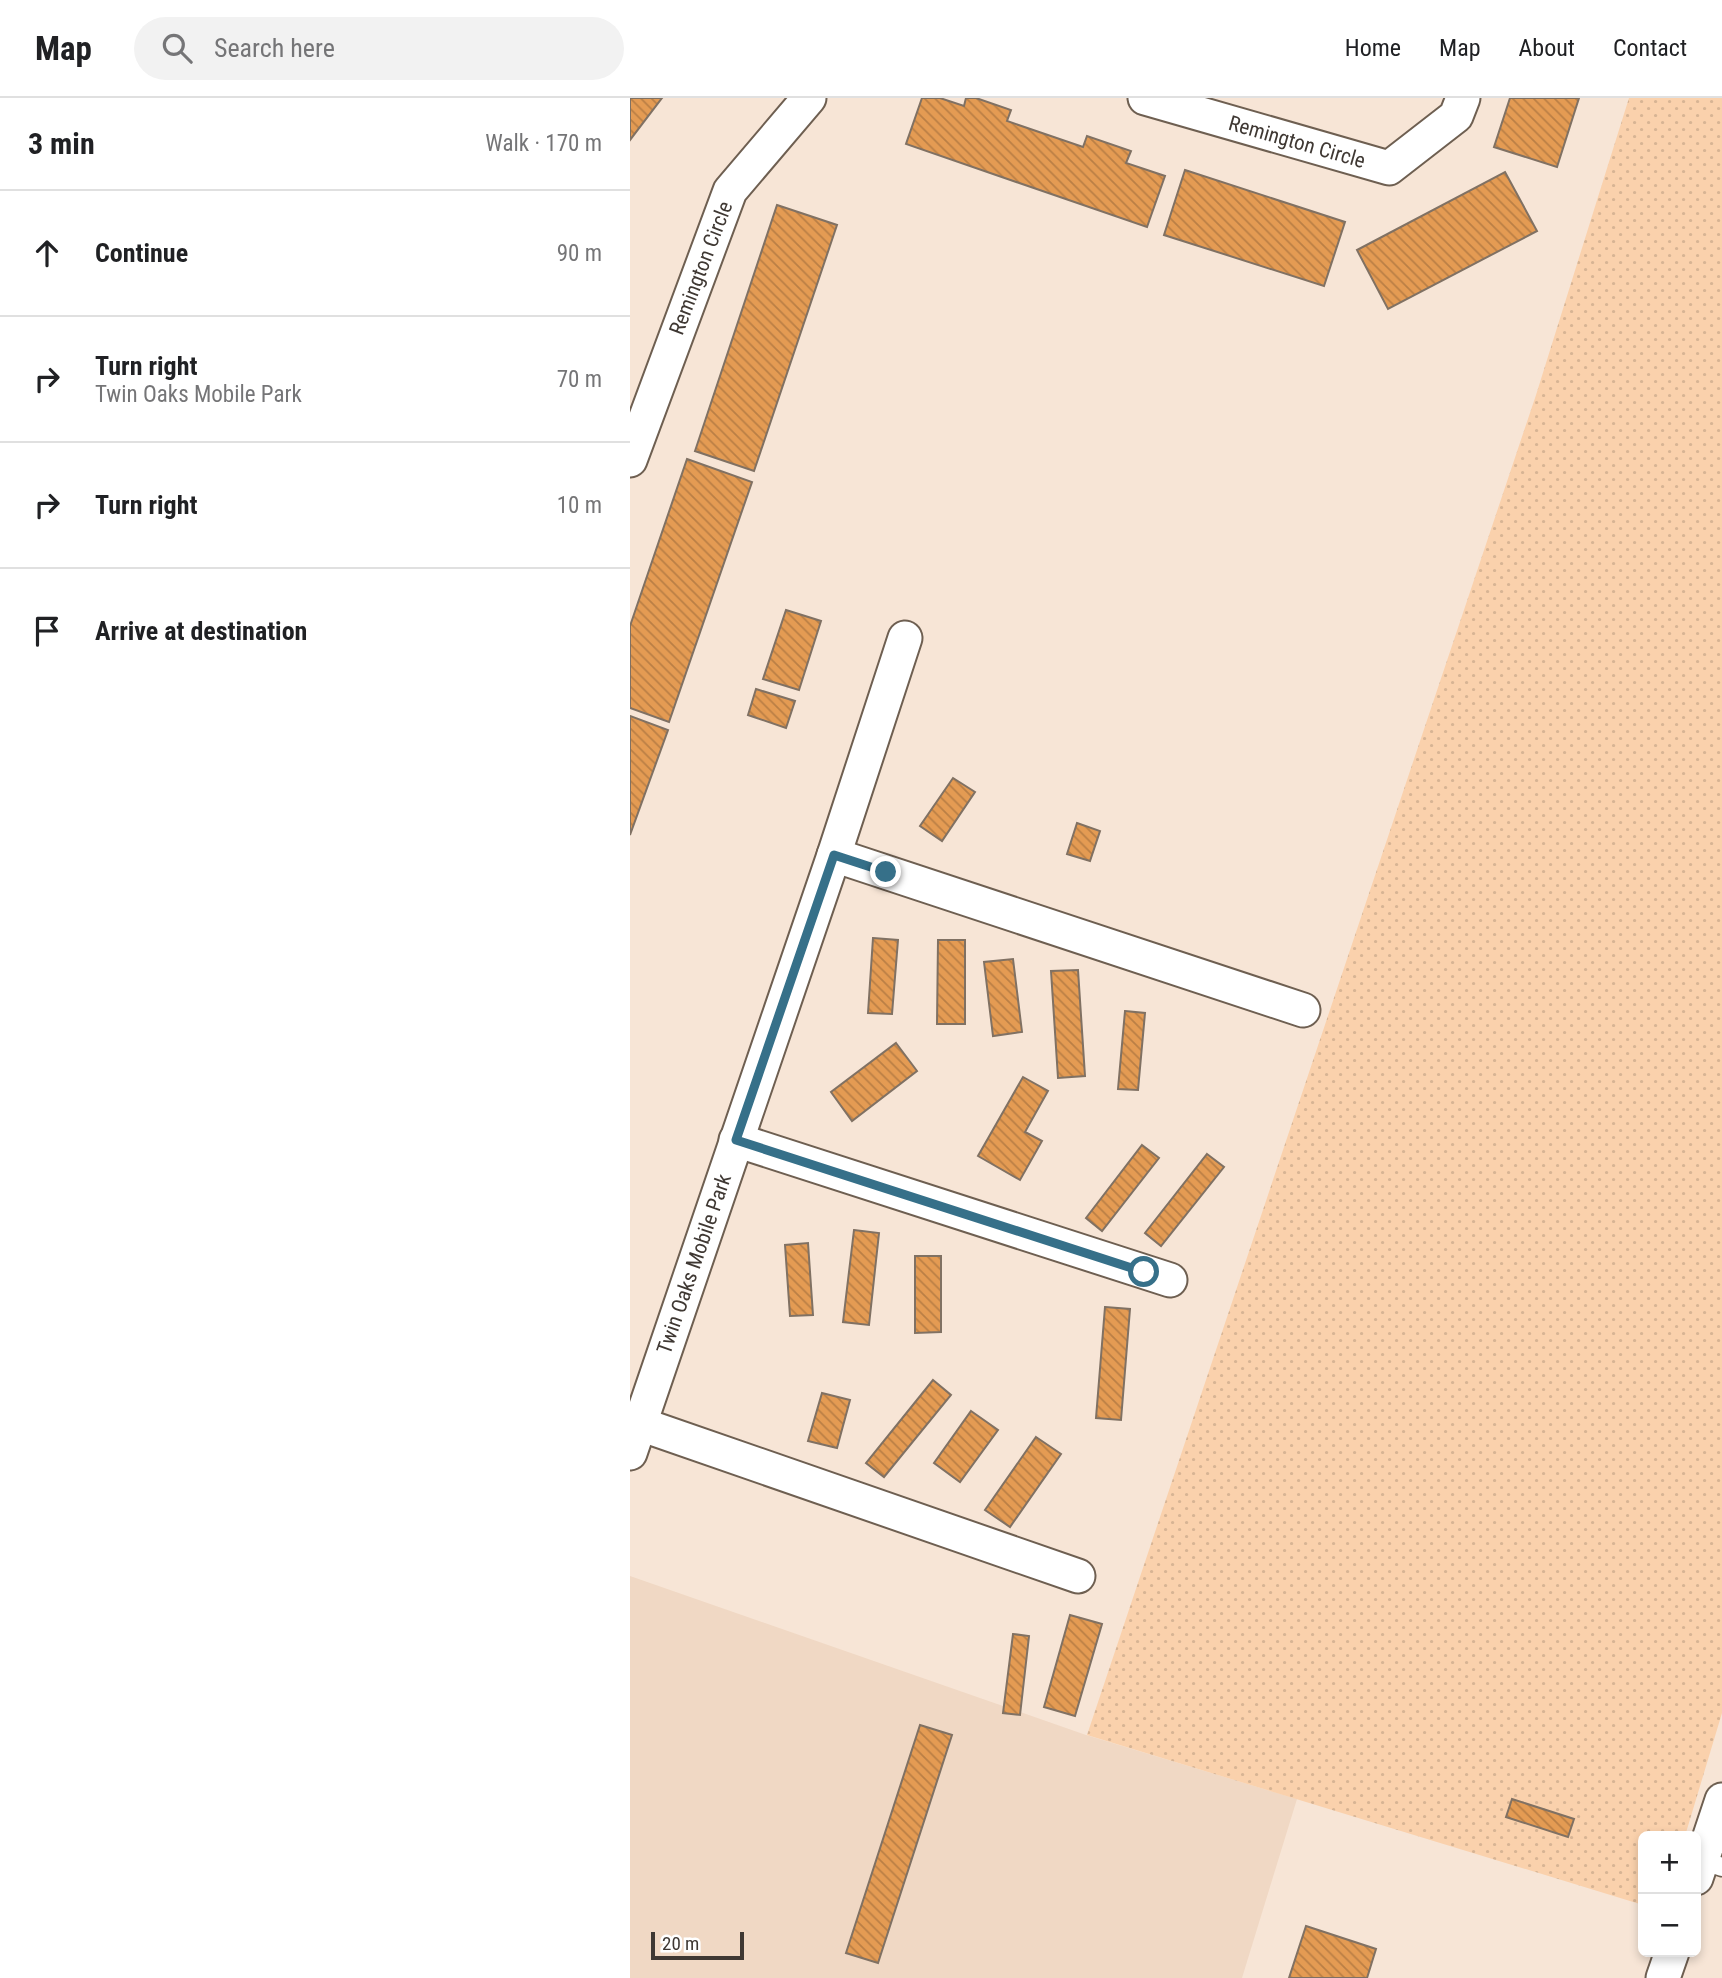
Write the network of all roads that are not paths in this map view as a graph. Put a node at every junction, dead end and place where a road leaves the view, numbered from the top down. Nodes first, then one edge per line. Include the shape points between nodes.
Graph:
1 (809, 98) edge
2 (1145, 98) edge
3 (1463, 98) edge
4 (641, 391) edge
5 (630, 460) edge
6 (905, 638) dead end
7 (834, 855) junction
8 (1303, 1010) dead end
9 (736, 1140) junction
10 (1170, 1280) dead end
11 (635, 1438) edge
12 (1078, 1576) dead end
13 (1722, 1800) edge
14 (1706, 1868) edge
15 (1670, 1957) edge
16 (1663, 1978) edge

1 - 4 street, Remington Circle via 730,191
2 - 3 street, Remington Circle via 1388,168 1456,116
4 - 5 street, Remington Circle
6 - 7 street, Twin Oaks Mobile Park
7 - 8 street
7 - 9 street, Twin Oaks Mobile Park
9 - 10 street
9 - 11 street, Twin Oaks Mobile Park
11 - 12 street
13 - 14 street
15 - 16 street

